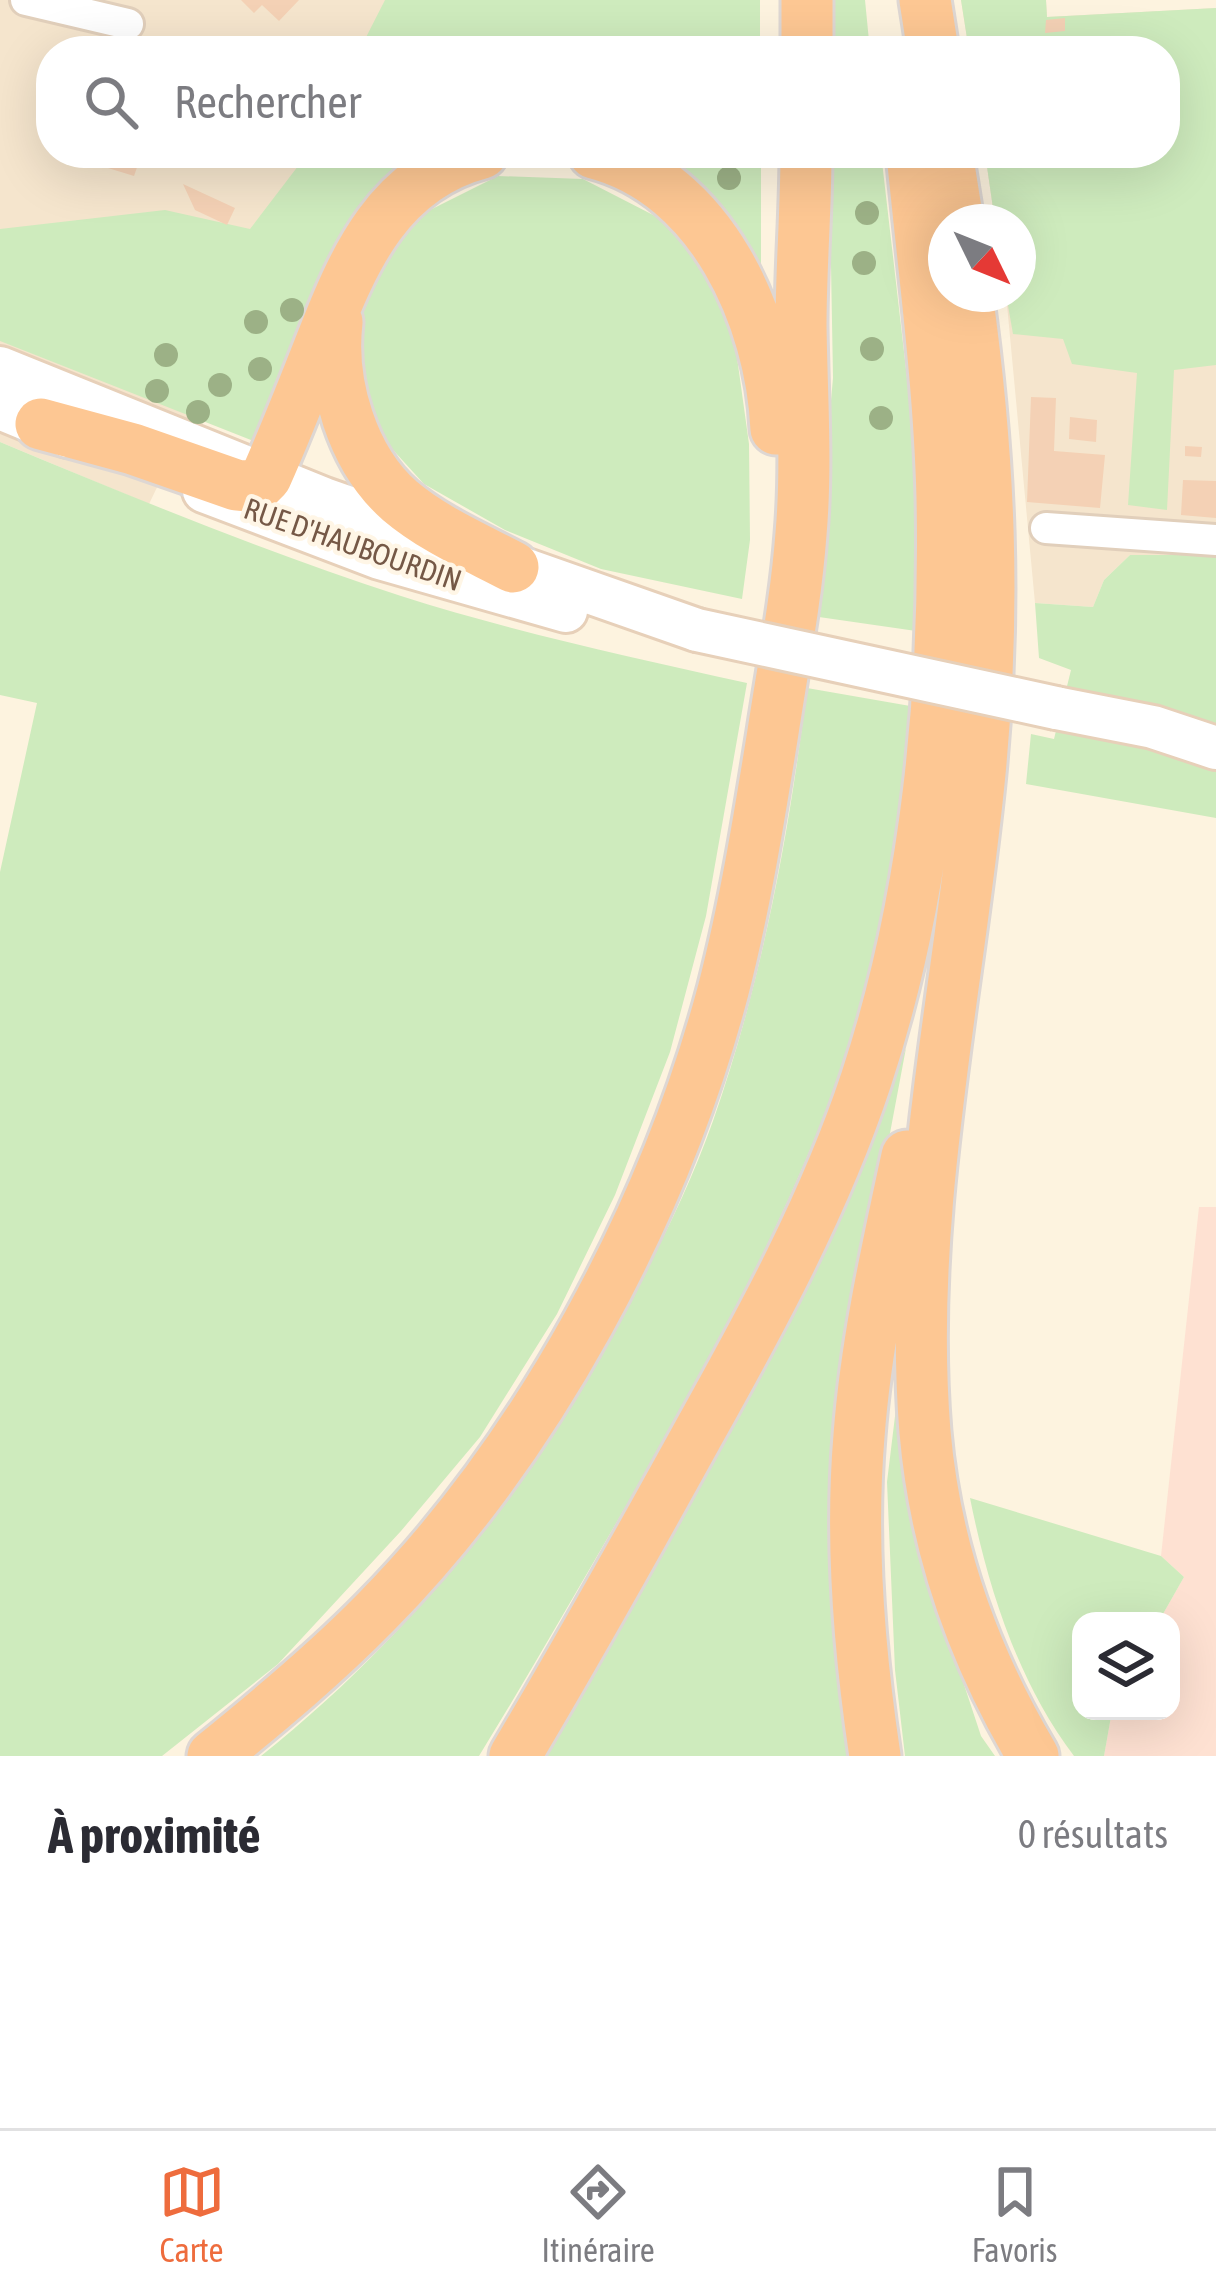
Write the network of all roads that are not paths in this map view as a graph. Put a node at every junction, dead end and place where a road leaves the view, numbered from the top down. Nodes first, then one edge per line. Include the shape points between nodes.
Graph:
1 (26, 0) edge
2 (807, 0) edge
3 (899, 0) edge
4 (925, 0) edge
5 (128, 24) dead end
6 (806, 36) edge
7 (902, 36) edge
8 (931, 36) edge
9 (442, 168) edge
10 (632, 168) edge
11 (806, 168) edge
12 (913, 168) edge
13 (949, 168) edge
14 (955, 204) edge
15 (346, 280) junction
16 (969, 312) edge
17 (19, 399) edge
18 (266, 477) junction
19 (1046, 528) dead end
20 (1216, 540) edge
21 (513, 567) junction
22 (697, 630) junction
23 (779, 688) junction
24 (1216, 748) edge
25 (959, 934) junction
26 (218, 1750) edge
27 (514, 1756) edge
28 (874, 1756) edge
29 (1033, 1756) edge

1 - 5 street
2 - 6 highway
3 - 7 highway
4 - 8 highway
9 - 15 highway via 394,202
10 - 23 highway via 687,210 734,274 761,336 776,418
11 - 23 highway via 802,533
12 - 27 highway via 938,428 940,623 918,851 886,1013 842,1146 786,1271
13 - 14 highway
15 - 18 highway
15 - 21 highway via 335,371 362,447 405,505
16 - 25 highway via 992,594
17 - 18 highway via 248,488
17 - 22 main road, RUE D'HAUBOURDIN via 228,501 421,571 590,617
18 - 21 main road, RUE D'HAUBOURDIN
19 - 20 street
21 - 22 main road, RUE D'HAUBOURDIN
22 - 24 main road, RUE D'HAUBOURDIN, bridge
23 - 26 highway via 723,990 680,1126 627,1248 518,1434 446,1531 319,1669
25 - 28 highway via 889,1241 859,1436 857,1594
25 - 29 highway via 926,1265 925,1434 963,1611

